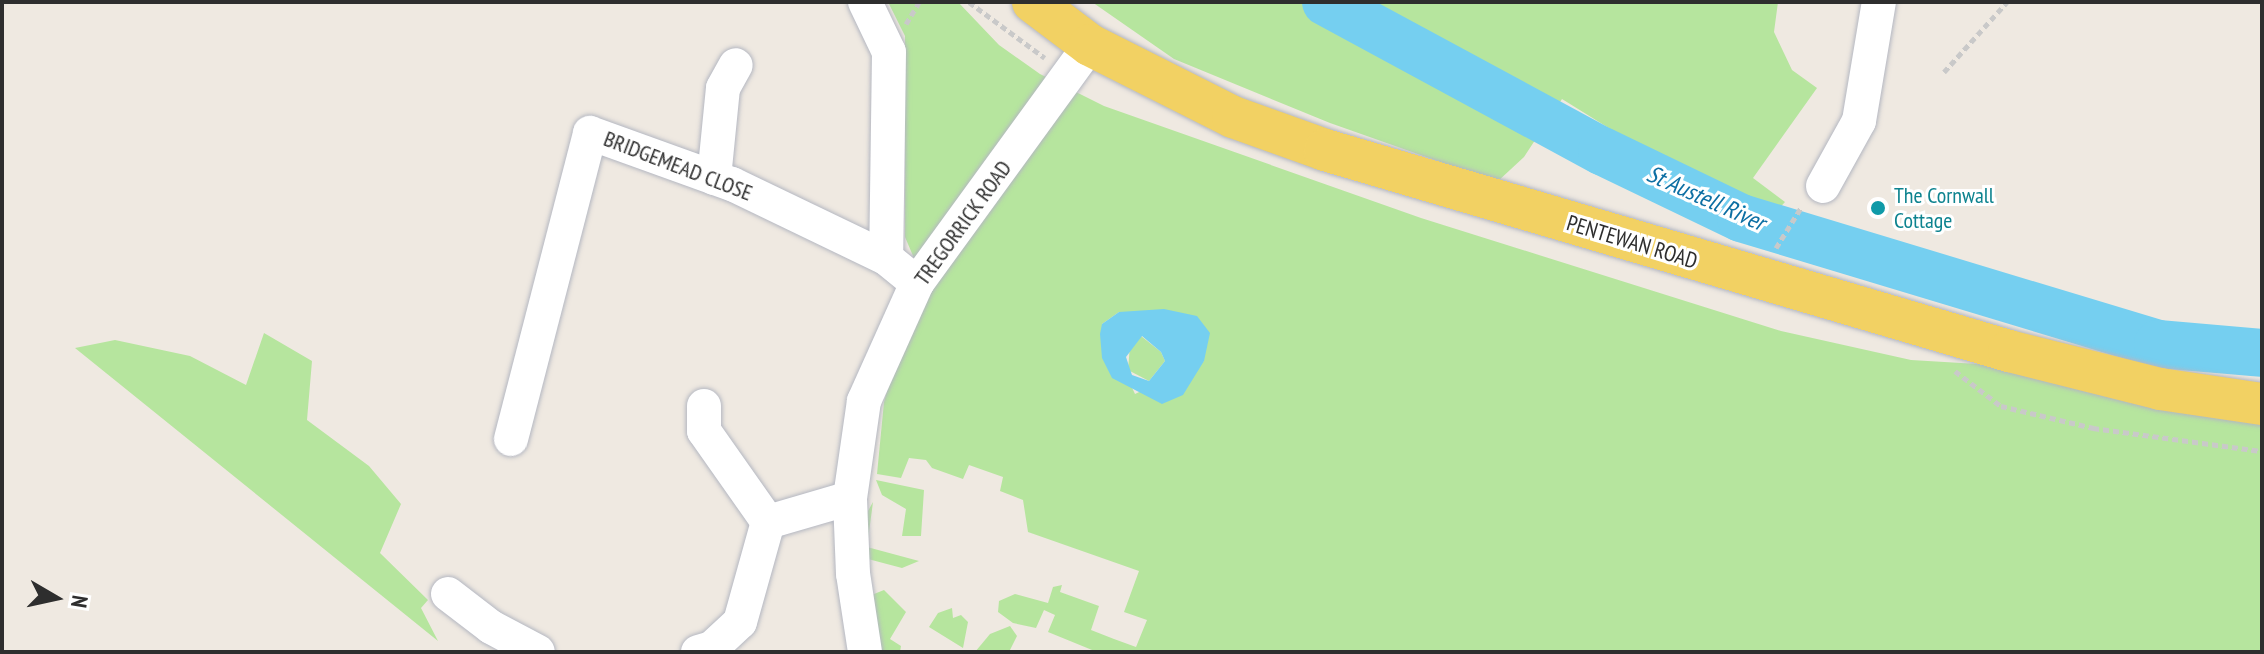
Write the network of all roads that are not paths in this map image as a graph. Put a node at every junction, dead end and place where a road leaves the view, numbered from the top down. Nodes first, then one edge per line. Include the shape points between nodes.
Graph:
1 (865, 2) edge
2 (1033, 2) edge
3 (1879, 2) edge
4 (1090, 45) junction
5 (736, 65) dead end
6 (714, 178) junction
7 (1823, 186) dead end
8 (886, 258) junction
9 (917, 283) junction
10 (2262, 404) edge
11 (704, 406) dead end
12 (511, 439) dead end
13 (850, 498) junction
14 (768, 522) junction
15 (448, 594) dead end
16 (538, 652) edge
17 (698, 652) edge
18 (865, 652) edge

1 - 8 street via 889,52
2 - 4 main road, PENTEWAN ROAD
3 - 7 street via 1859,121
4 - 9 street, TREGORRICK ROAD
4 - 10 main road, PENTEWAN ROAD via 1233,117 1491,201 2009,351 2160,389
5 - 6 street via 723,88
6 - 8 street, BRIDGEMEAD CLOSE
6 - 12 street, BRIDGEMEAD CLOSE via 590,133
8 - 9 street, BRIDGEMEAD CLOSE
9 - 13 street, TREGORRICK ROAD via 864,401
11 - 14 street via 704,431
13 - 14 street
13 - 18 street, TREGORRICK ROAD via 853,574
14 - 17 street via 740,622 712,648
15 - 16 street via 491,627

